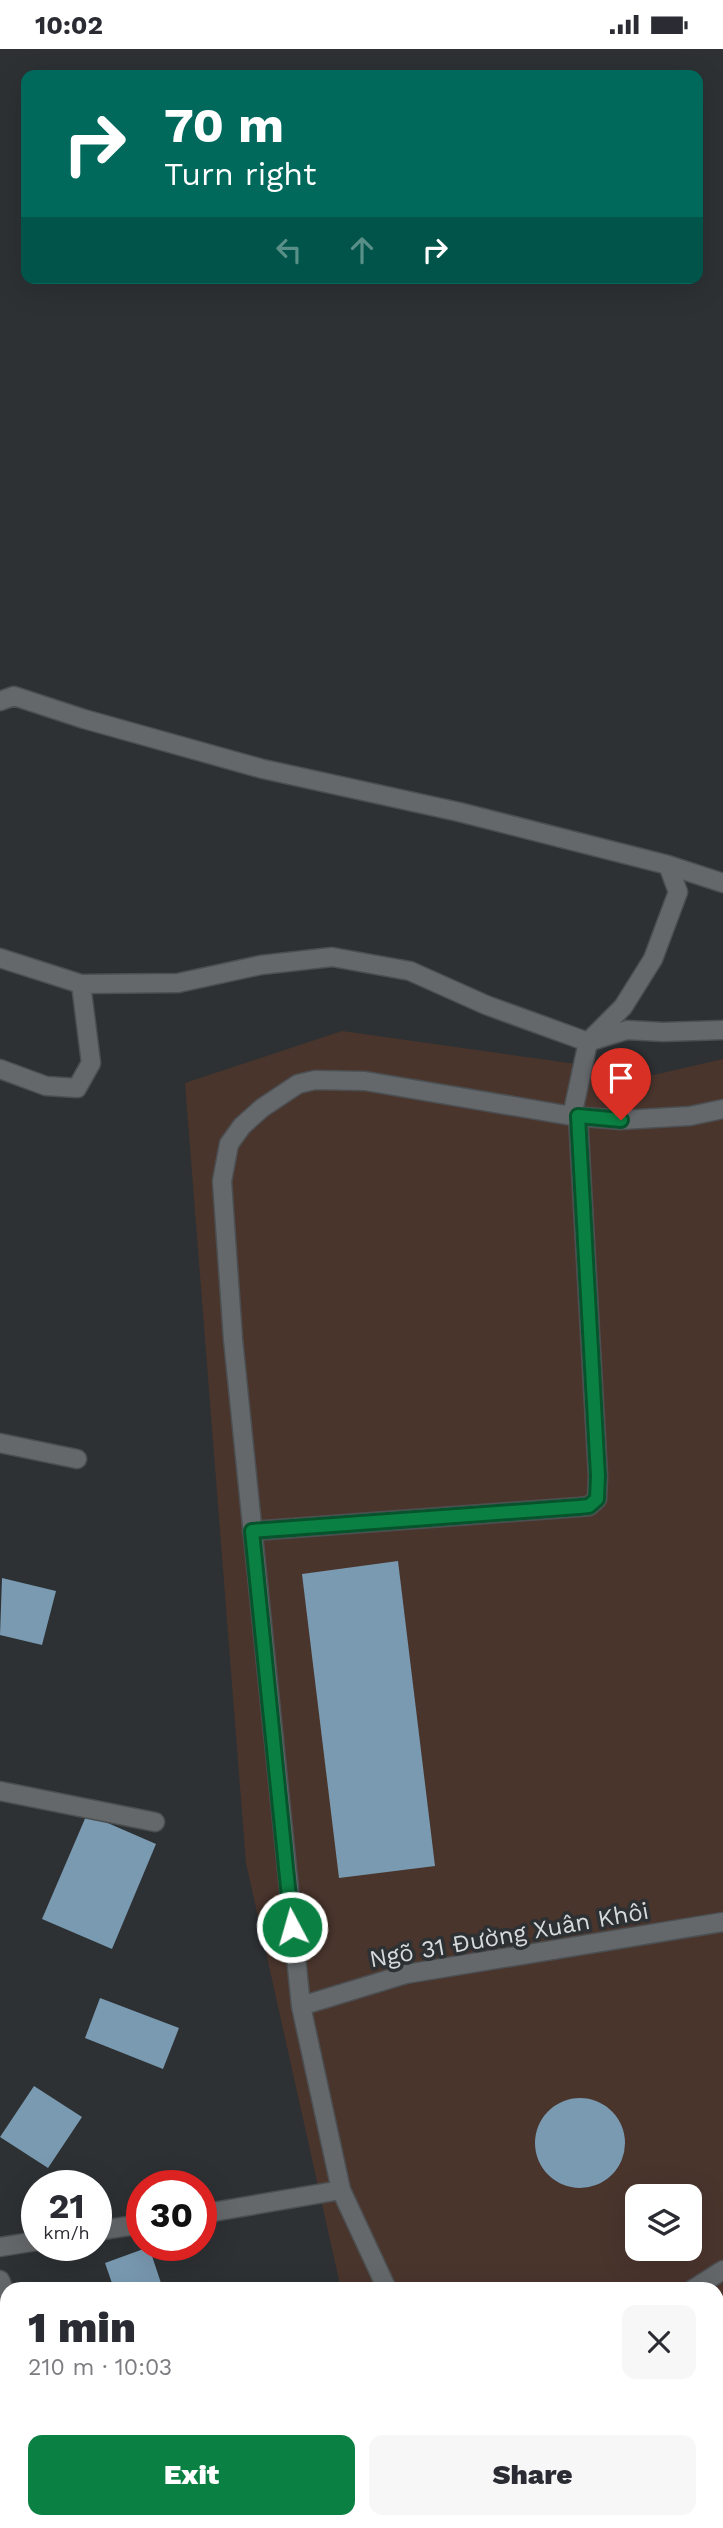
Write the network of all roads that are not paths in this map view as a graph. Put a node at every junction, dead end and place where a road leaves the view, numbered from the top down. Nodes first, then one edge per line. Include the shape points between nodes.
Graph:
1 (0, 701) edge
2 (668, 865) junction
3 (723, 883) edge
4 (0, 958) edge
5 (80, 984) junction
6 (723, 1030) edge
7 (588, 1042) junction
8 (0, 1069) edge
9 (723, 1109) edge
10 (575, 1116) junction
11 (0, 1443) edge
12 (77, 1459) dead end
13 (252, 1531) junction
14 (0, 1791) edge
15 (155, 1822) dead end
16 (723, 1922) edge
17 (301, 2006) junction
18 (341, 2190) junction
19 (217, 2211) edge
20 (21, 2244) edge
21 (0, 2247) edge
22 (723, 2270) edge
23 (384, 2282) edge
24 (704, 2282) edge

1 - 2 street via 14,696 263,769 458,811
2 - 3 street
2 - 7 street via 678,892 653,959 623,1007
4 - 5 street
5 - 7 street via 178,983 261,965 332,957 410,971
5 - 8 street via 91,1063 77,1088 46,1086
6 - 7 street via 627,1030
7 - 10 street
9 - 10 street via 621,1120
10 - 13 street via 597,1499 579,1507
10 - 13 street via 365,1081 315,1080 298,1084 242,1126 229,1144 222,1181
11 - 12 street
13 - 17 street
14 - 15 street
16 - 17 street, Ngõ 31 Đường Xuân Khôi via 406,1974
17 - 18 street
18 - 19 street
18 - 23 street
20 - 21 street
22 - 24 street

